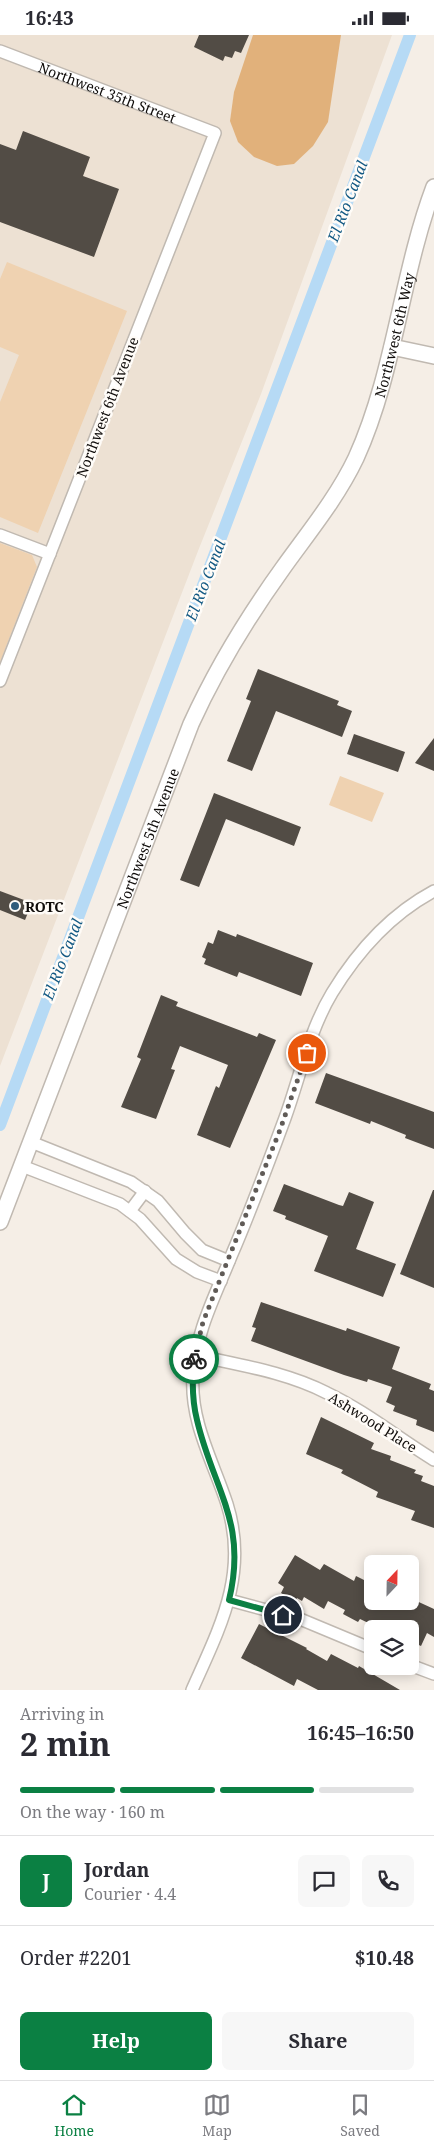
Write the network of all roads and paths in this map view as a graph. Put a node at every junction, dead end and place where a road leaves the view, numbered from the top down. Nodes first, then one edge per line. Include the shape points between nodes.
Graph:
1 (0, 51) edge
2 (215, 133) joint
3 (434, 187) edge
4 (392, 347) junction
5 (434, 356) edge
6 (343, 480) joint
7 (0, 535) edge
8 (50, 554) junction
9 (0, 681) edge
10 (434, 891) edge
11 (31, 1142) junction
12 (22, 1166) junction
13 (145, 1191) junction
14 (130, 1211) junction
15 (0, 1222) edge
16 (229, 1261) junction
17 (222, 1281) junction
18 (195, 1355) junction
19 (434, 1460) edge
20 (229, 1600) junction
21 (364, 1646) edge
22 (419, 1669) edge
23 (434, 1675) edge
24 (192, 1690) edge

1 - 2 street, Northwest 35th Street
2 - 8 street, Northwest 6th Avenue
3 - 4 street, Northwest 6th Way via 423,217
4 - 5 street
4 - 6 street, Northwest 6th Way via 368,430
6 - 11 street, Northwest 5th Avenue via 246,621 207,689 176,759
7 - 8 street
8 - 9 street, Northwest 6th Avenue
10 - 16 street via 383,928 363,949 330,996
11 - 12 street, Northwest 5th Avenue
11 - 13 street via 119,1177
12 - 14 street via 109,1199
12 - 15 street, Northwest 5th Avenue
13 - 14 street
13 - 16 street via 158,1201 193,1243
14 - 17 street via 176,1259 197,1272
16 - 17 street
17 - 18 street via 203,1322
18 - 19 street, Ashwood Place via 280,1375 327,1393
18 - 20 street via 193,1391 196,1419 227,1505 233,1532 235,1566
20 - 21 street via 300,1619
20 - 24 street
22 - 23 street

